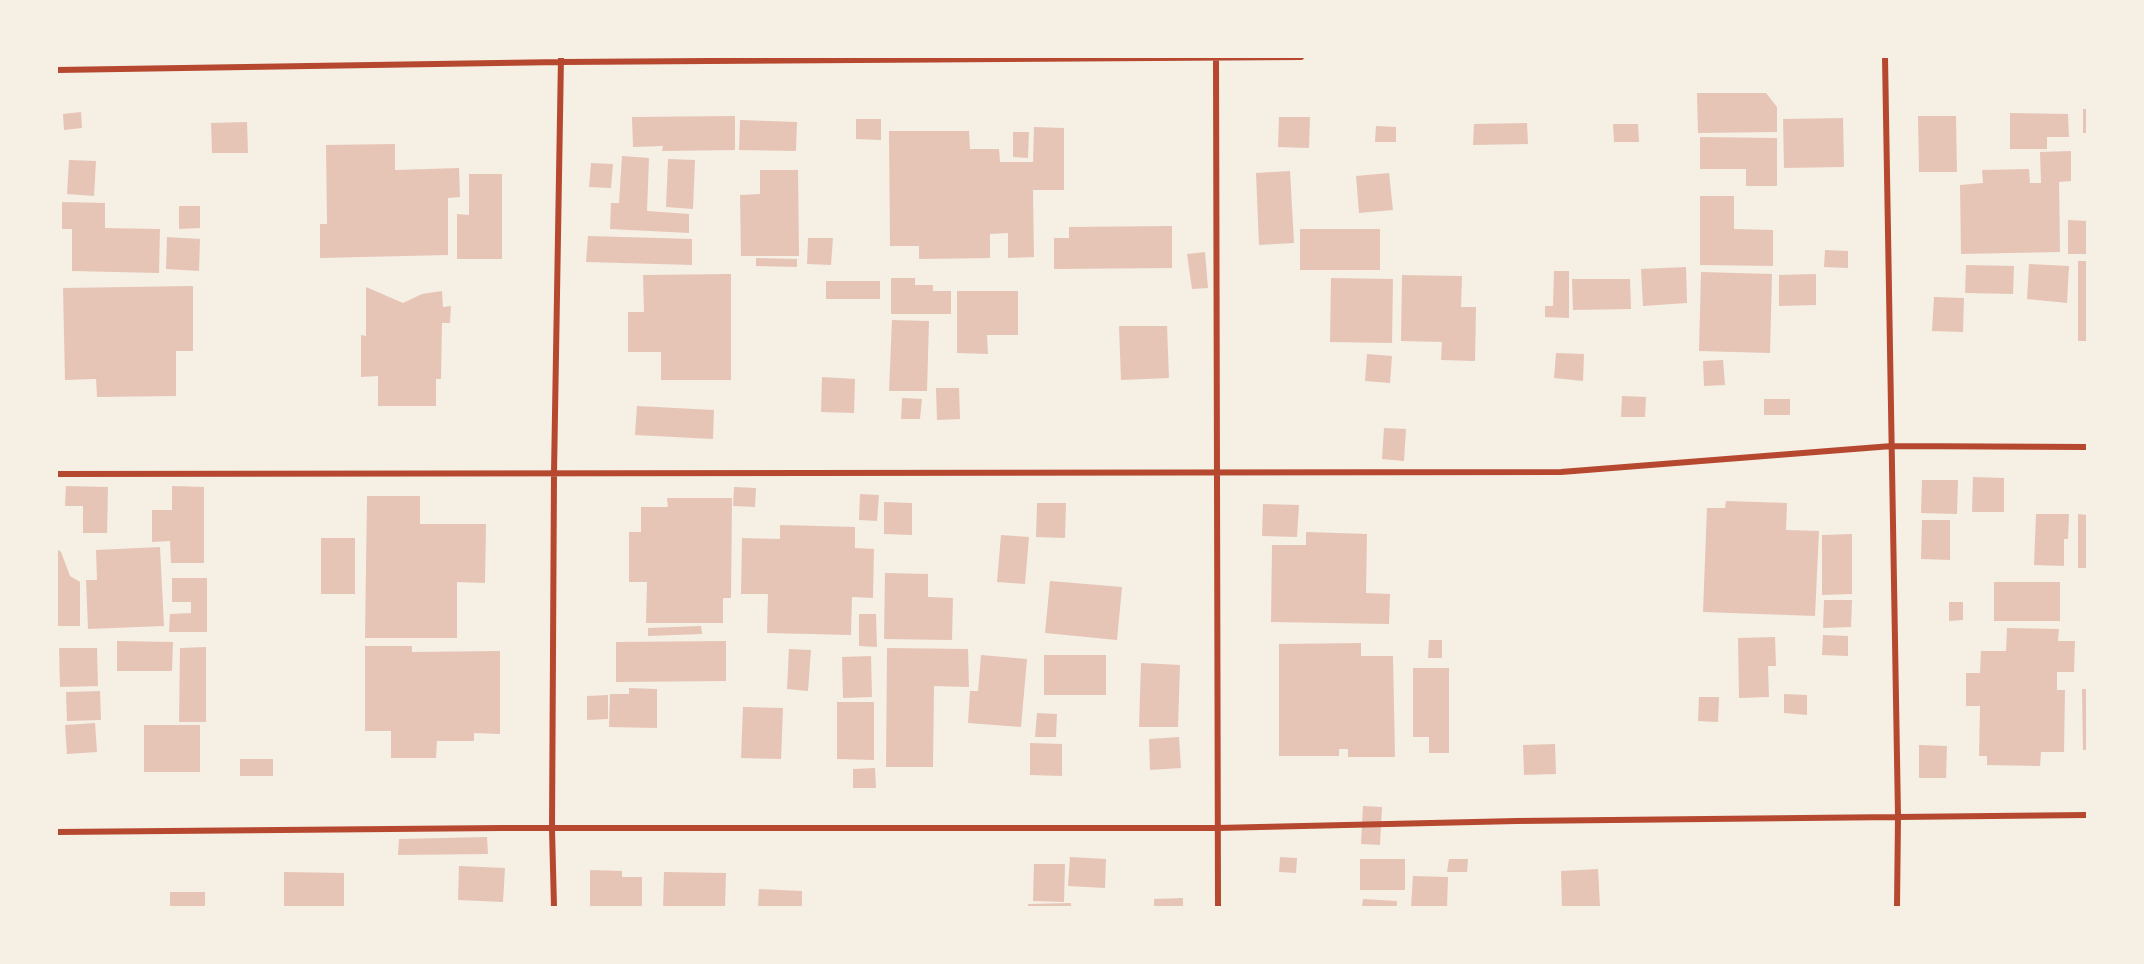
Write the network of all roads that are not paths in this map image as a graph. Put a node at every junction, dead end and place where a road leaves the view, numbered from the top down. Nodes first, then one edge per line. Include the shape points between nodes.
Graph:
1 (1300, 57) edge
2 (1885, 57) edge
3 (1216, 58) edge
4 (561, 60) edge
5 (57, 70) edge
6 (1892, 446) junction
7 (2087, 447) edge
8 (554, 473) junction
9 (1216, 473) junction
10 (57, 474) edge
11 (2087, 814) edge
12 (1898, 816) junction
13 (552, 828) junction
14 (1217, 828) junction
15 (57, 832) edge
16 (554, 907) edge
17 (1218, 907) edge
18 (1897, 907) edge

1 - 3 street
2 - 6 street
3 - 4 street
3 - 9 street
4 - 5 street
4 - 8 street
6 - 7 street
6 - 9 street via 1561,472
6 - 12 street
8 - 9 street
8 - 10 street
8 - 13 street
9 - 14 street
11 - 12 street
12 - 14 street
12 - 18 street
13 - 14 street
13 - 15 street
13 - 16 street
14 - 17 street

